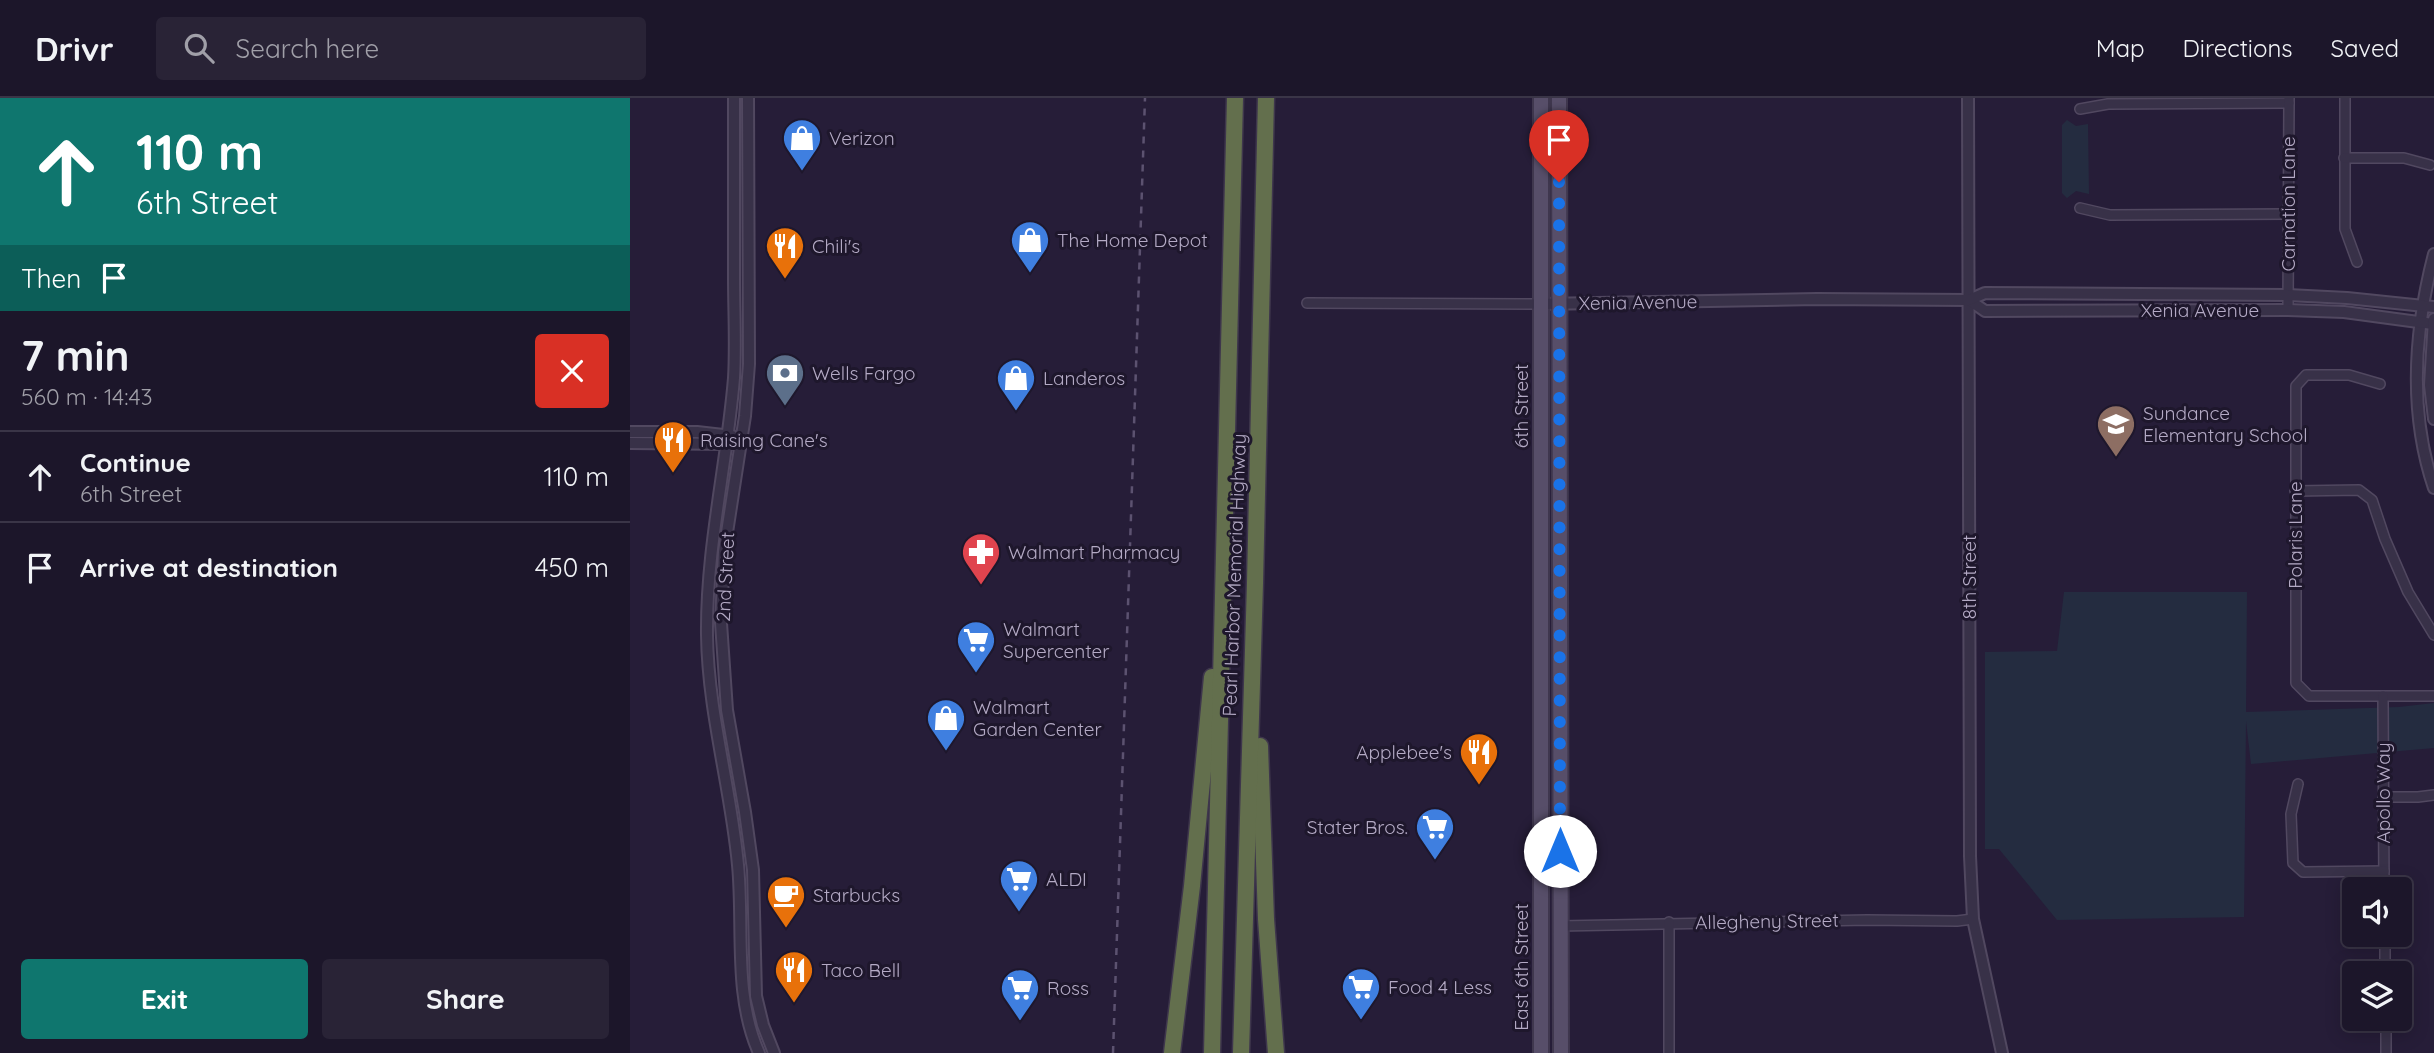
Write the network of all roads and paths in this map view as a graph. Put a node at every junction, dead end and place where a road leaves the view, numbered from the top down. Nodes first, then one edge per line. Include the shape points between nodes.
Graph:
1 (734, 98) edge
2 (748, 98) edge
3 (1235, 98) edge
4 (1266, 98) edge
5 (1541, 98) edge
6 (1559, 98) edge
7 (1968, 98) edge
8 (2345, 98) edge
9 (2289, 101) edge
10 (2080, 109) dead end
11 (2344, 158) junction
12 (2430, 165) dead end
13 (2080, 208) dead end
14 (2288, 214) junction
15 (2434, 254) edge
16 (2357, 262) dead end
17 (2288, 295) junction
18 (1969, 300) junction
19 (1307, 303) dead end
20 (1560, 303) junction
21 (1540, 304) junction
22 (2422, 307) junction
23 (2434, 307) edge
24 (2288, 310) junction
25 (2419, 322) junction
26 (2433, 322) edge
27 (2380, 384) dead end
28 (2434, 419) edge
29 (630, 432) edge
30 (728, 439) junction
31 (741, 441) junction
32 (630, 443) edge
33 (2434, 488) edge
34 (2295, 491) junction
35 (1255, 583) junction
36 (1224, 588) junction
37 (707, 594) junction
38 (2434, 635) edge
39 (723, 673) junction
40 (2383, 696) junction
41 (2434, 696) edge
42 (1540, 713) joint
43 (1560, 715) joint
44 (717, 738) junction
45 (2298, 784) dead end
46 (2434, 795) edge
47 (2384, 797) junction
48 (745, 812) junction
49 (738, 869) junction
50 (2384, 871) junction
51 (2384, 877) edge
52 (1973, 919) junction
53 (1669, 922) junction
54 (1560, 926) junction
55 (755, 936) junction
56 (2386, 1031) edge
57 (1545, 1050) edge
58 (759, 1053) edge
59 (774, 1053) edge
60 (1172, 1053) edge
61 (1212, 1053) edge
62 (1241, 1053) edge
63 (1276, 1053) edge
64 (1561, 1053) edge
65 (1669, 1053) edge
66 (2002, 1053) edge
67 (2386, 1053) edge

1 - 30 street, 2nd Street via 734,375
2 - 31 street, 2nd Street via 748,364
3 - 36 highway, Pearl Harbor Memorial Highway
4 - 35 highway, Pearl Harbor Memorial Highway
5 - 21 main road, 6th Street
6 - 20 main road, 6th Street
7 - 18 street, 8th Street
8 - 11 street
9 - 10 street via 2108,104
9 - 14 street, Carnation Lane
11 - 12 street via 2404,158
11 - 16 street via 2345,229
13 - 14 street via 2110,215
14 - 17 street, Carnation Lane
15 - 22 street
17 - 18 street, Xenia Avenue via 1985,293
17 - 22 street, Xenia Avenue
17 - 24 street, Carnation Lane
18 - 20 street, Xenia Avenue
18 - 24 street, Xenia Avenue via 1985,311
18 - 52 street, 8th Street
19 - 21 street, Xenia Avenue
20 - 21 street, Xenia Avenue
20 - 43 main road, 6th Street
21 - 42 main road, 6th Street
22 - 23 street, Xenia Avenue
22 - 25 street
24 - 25 street, Xenia Avenue
25 - 26 street, Xenia Avenue
25 - 33 street via 2416,386
26 - 28 street via 2430,385
27 - 34 street, Polaris Lane via 2349,375 2306,375 2296,386
29 - 30 street
30 - 31 street
30 - 32 street
30 - 37 street, 2nd Street
31 - 39 street, 2nd Street via 723,564
34 - 38 street via 2359,491 2372,500 2408,592
34 - 40 street, Polaris Lane via 2296,683 2309,696
35 - 62 highway, Pearl Harbor Memorial Highway
35 - 63 highway via 1266,919
36 - 60 highway
36 - 61 highway, Pearl Harbor Memorial Highway
37 - 39 street via 715,597 715,639
37 - 44 street, 2nd Street via 708,661
39 - 48 street, 2nd Street
40 - 41 street
40 - 47 street, Apollo Way
42 - 57 main road, East 6th Street
43 - 54 main road, East 6th Street
44 - 48 street via 724,746 735,803
44 - 49 street, 2nd Street
45 - 50 street via 2291,814 2292,863 2303,872
46 - 47 street
47 - 50 street, Apollo Way
48 - 55 street, 2nd Street
49 - 55 street via 747,870
49 - 58 street, 2nd Street via 744,996
50 - 51 street, Apollo Way
52 - 53 street, Allegheny Street
52 - 66 street, 8th Street
53 - 54 street, Allegheny Street
53 - 65 street
54 - 64 main road, East 6th Street
55 - 59 street, 2nd Street via 757,996
56 - 67 street

